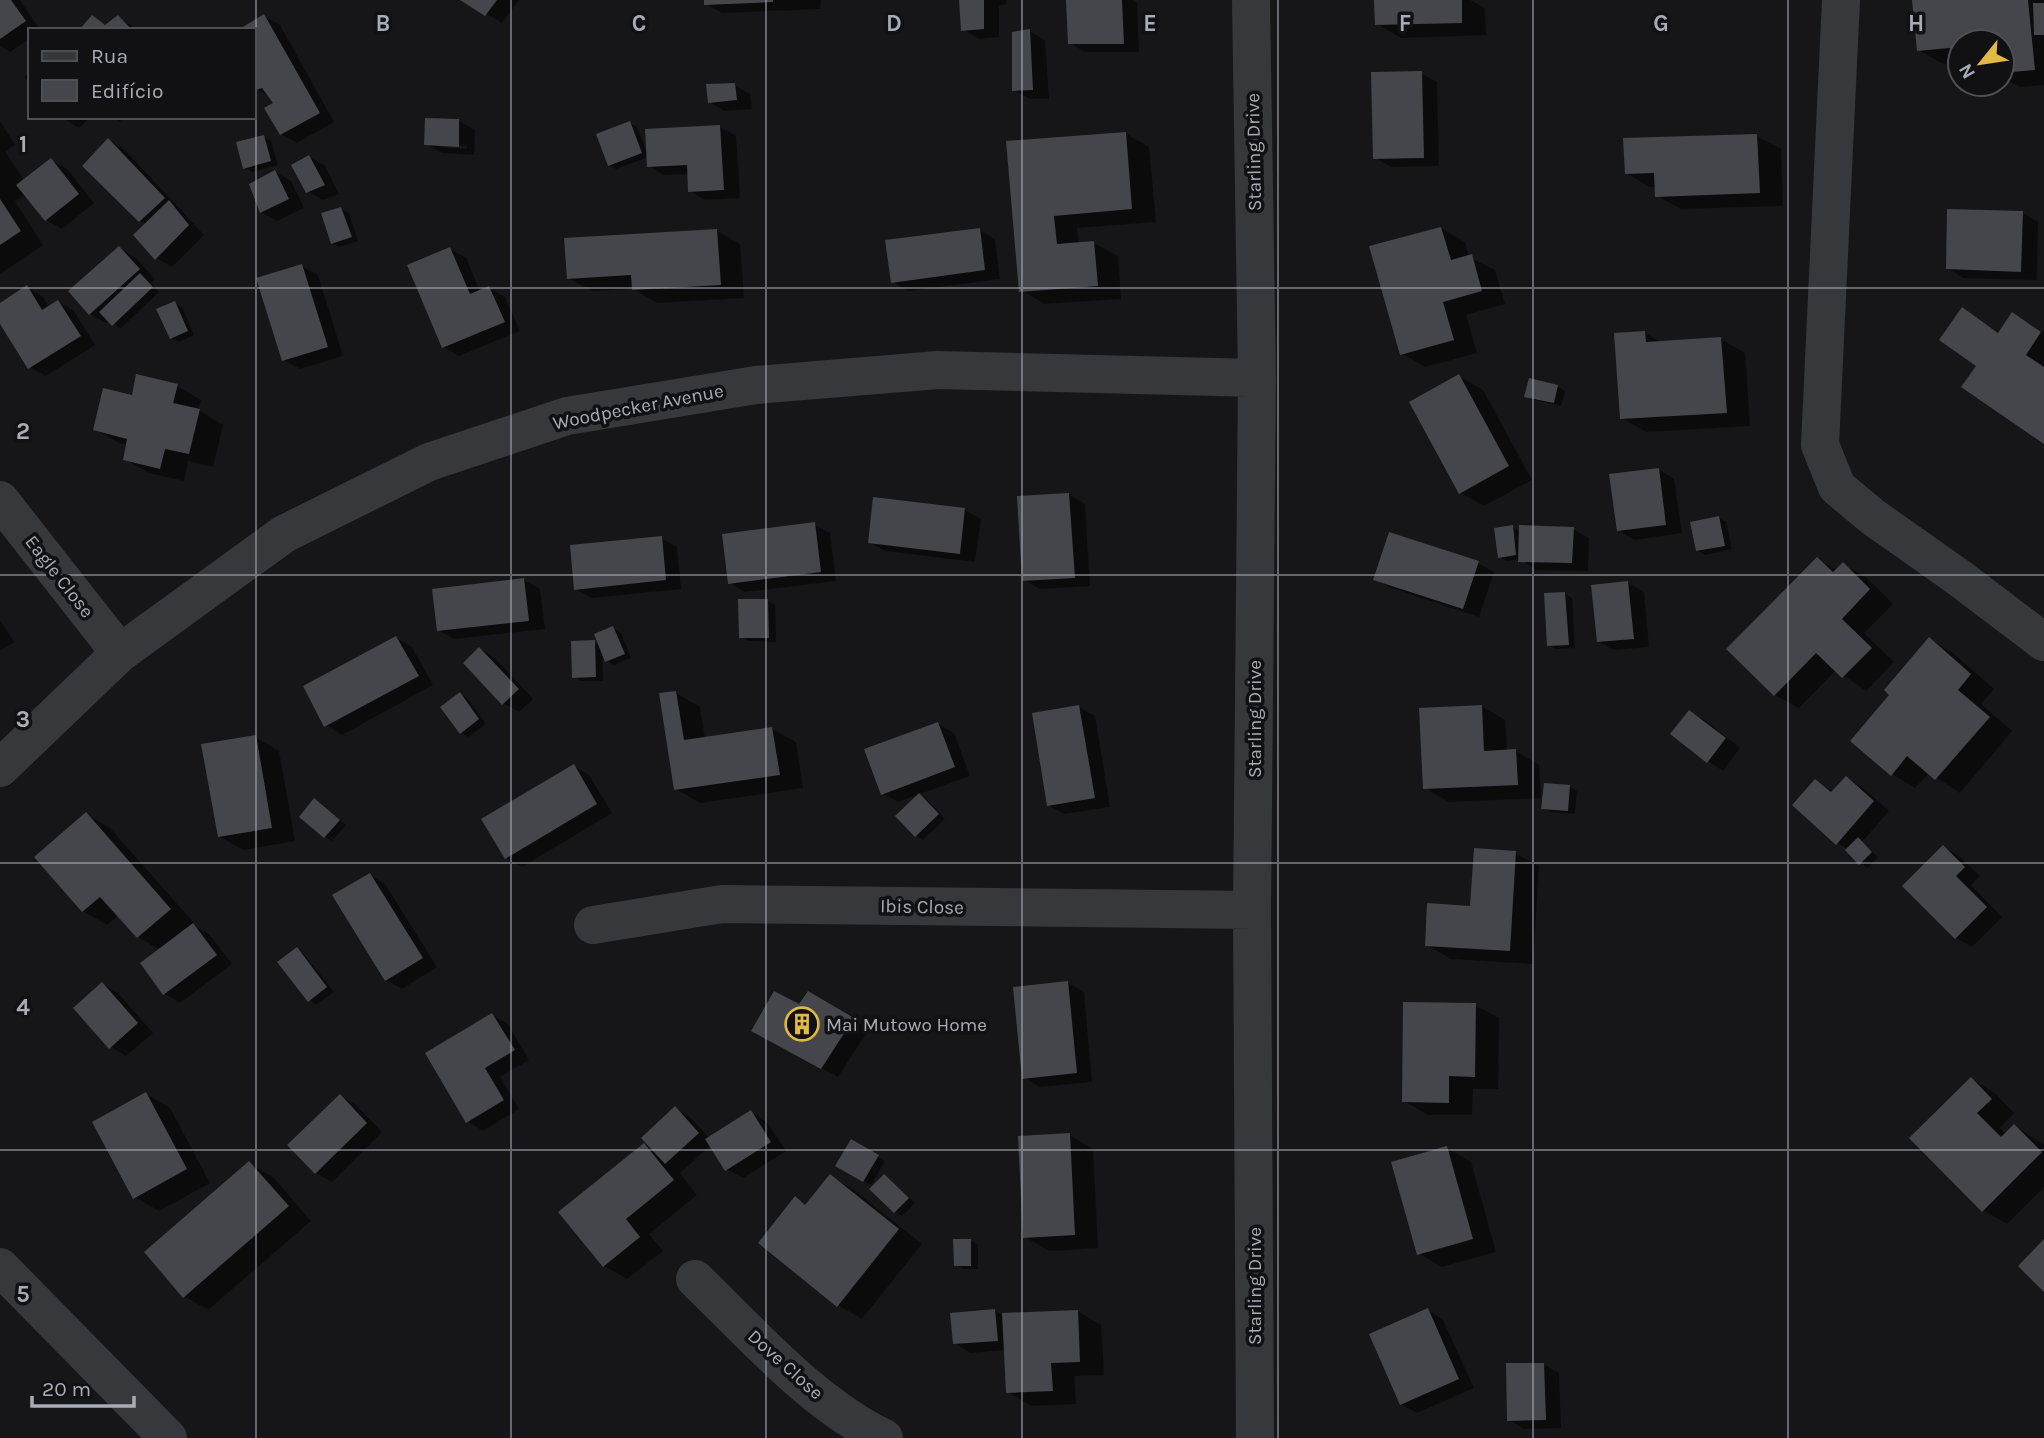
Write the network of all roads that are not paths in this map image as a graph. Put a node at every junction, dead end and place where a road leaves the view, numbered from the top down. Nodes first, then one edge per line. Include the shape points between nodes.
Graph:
1 (1251, 0) edge
2 (1841, 0) edge
3 (1257, 378) junction
4 (0, 500) edge
5 (2044, 642) edge
6 (120, 653) junction
7 (0, 768) edge
8 (1252, 910) junction
9 (593, 925) dead end
10 (0, 1266) edge
11 (695, 1279) dead end
12 (169, 1438) edge
13 (884, 1438) edge
14 (1255, 1438) edge

1 - 3 street, Starling Drive
2 - 5 street via 1820,445 1837,487
3 - 6 street, Woodpecker Avenue via 938,370 756,384 567,416 429,462 284,534
3 - 8 street, Starling Drive
4 - 6 street, Eagle Close
6 - 7 street, Woodpecker Avenue
8 - 9 street, Ibis Close via 722,904
8 - 14 street, Starling Drive
10 - 12 street
11 - 13 street, Dove Close via 789,1370 856,1425

